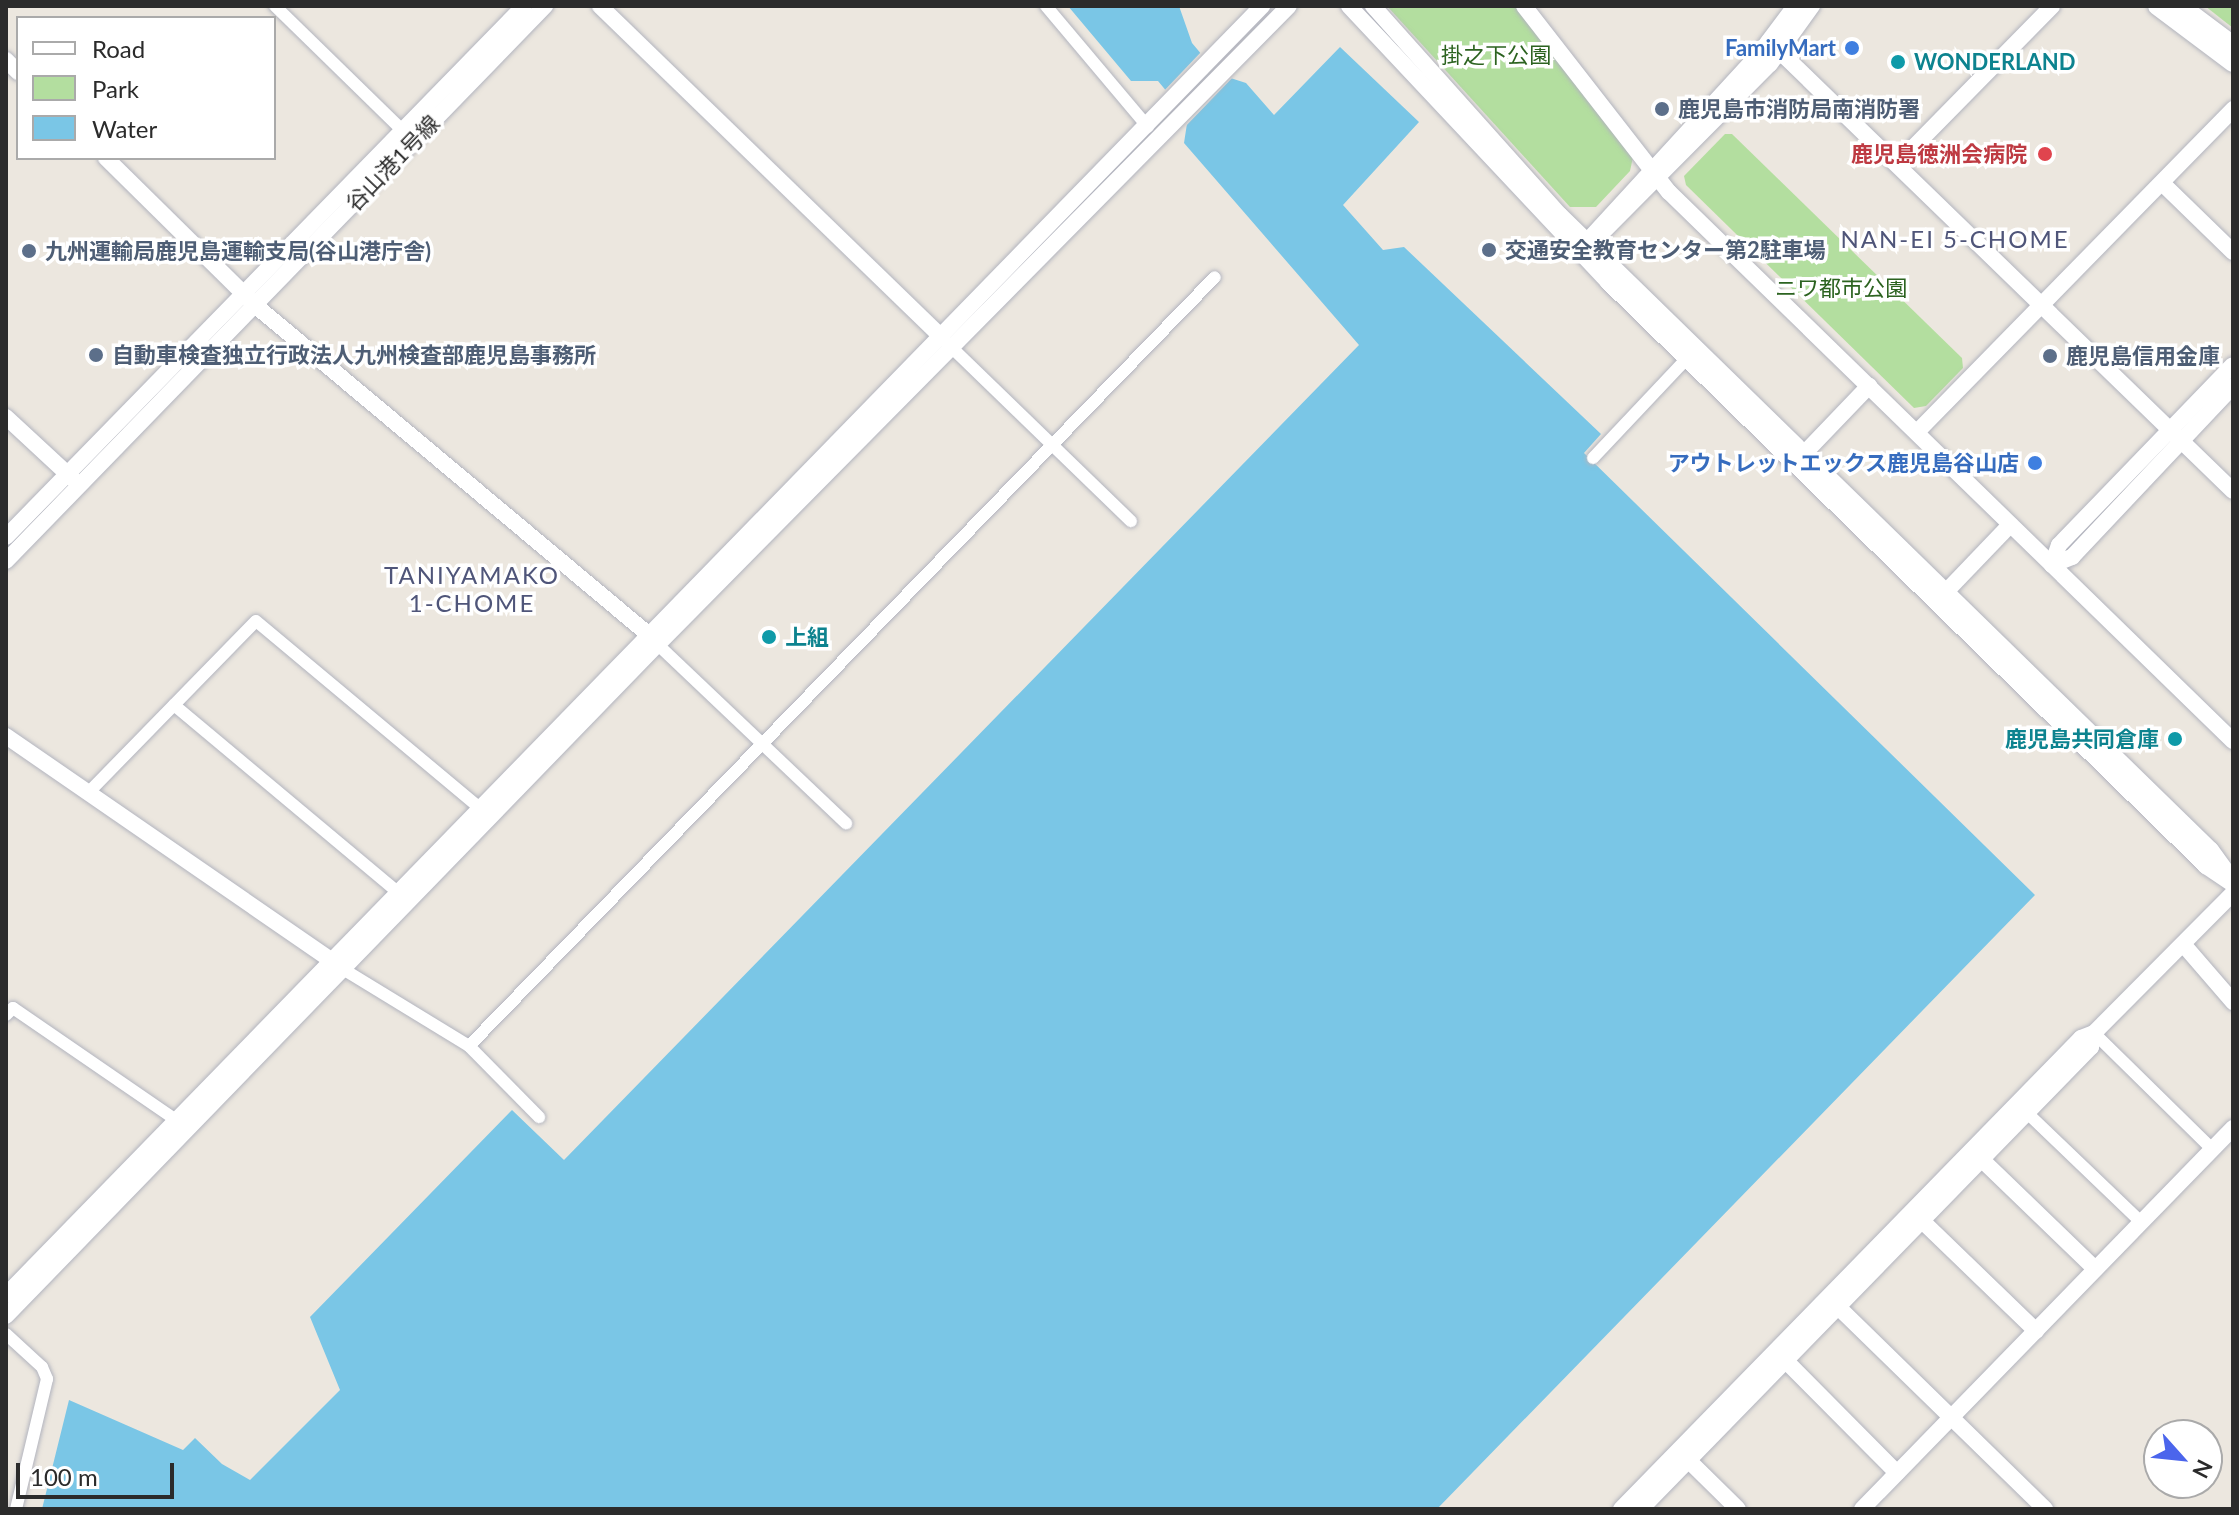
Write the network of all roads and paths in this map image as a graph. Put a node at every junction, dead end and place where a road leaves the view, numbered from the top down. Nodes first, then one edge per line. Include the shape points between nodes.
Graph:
1 (275, 6) edge
2 (524, 6) edge
3 (545, 6) edge
4 (600, 6) edge
5 (1046, 6) edge
6 (1262, 6) edge
7 (1289, 6) edge
8 (1349, 6) edge
9 (1373, 6) edge
10 (1795, 6) edge
11 (1812, 6) edge
12 (2052, 6) edge
13 (2157, 6) edge
14 (2181, 6) edge
15 (1528, 7) edge
16 (2233, 45) edge
17 (1774, 46) junction
18 (1224, 58) junction
19 (2233, 63) edge
20 (2233, 109) edge
21 (1166, 117) junction
22 (1148, 127) junction
23 (407, 135) junction
24 (108, 160) edge
25 (1897, 164) junction
26 (1656, 174) junction
27 (2162, 183) junction
28 (1586, 246) junction
29 (2233, 252) edge
30 (1215, 277) dead end
31 (250, 300) junction
32 (2042, 305) junction
33 (945, 342) junction
34 (1691, 354) junction
35 (2233, 365) edge
36 (1869, 386) junction
37 (2233, 386) edge
38 (6, 417) edge
39 (1917, 432) junction
40 (2175, 434) junction
41 (1052, 445) junction
42 (1593, 458) dead end
43 (1799, 458) junction
44 (67, 473) junction
45 (81, 485) junction
46 (2233, 491) edge
47 (1131, 521) dead end
48 (2010, 525) junction
49 (6, 537) edge
50 (6, 561) edge
51 (2052, 565) junction
52 (1941, 597) junction
53 (653, 640) junction
54 (174, 705) junction
55 (6, 736) edge
56 (2233, 741) edge
57 (764, 743) junction
58 (88, 793) junction
59 (481, 809) junction
60 (846, 823) dead end
61 (2233, 882) edge
62 (2233, 893) edge
63 (400, 894) junction
64 (2183, 944) junction
65 (339, 967) junction
66 (2233, 1002) edge
67 (6, 1015) edge
68 (2094, 1033) junction
69 (469, 1046) junction
70 (2022, 1108) junction
71 (539, 1117) dead end
72 (183, 1125) junction
73 (2233, 1128) edge
74 (2212, 1149) junction
75 (1977, 1154) junction
76 (1916, 1216) junction
77 (2141, 1222) junction
78 (2095, 1269) junction
79 (6, 1295) edge
80 (1833, 1302) junction
81 (6, 1316) edge
82 (2036, 1331) junction
83 (6, 1334) edge
84 (1781, 1356) junction
85 (1951, 1418) junction
86 (1683, 1456) junction
87 (1897, 1473) junction
88 (16, 1509) edge
89 (1621, 1509) edge
90 (1641, 1509) edge
91 (1738, 1509) edge
92 (1862, 1509) edge
93 (2045, 1509) edge

1 - 23 street
2 - 23 street, 谷山港1号線
3 - 23 street, 谷山港1号線
4 - 33 street
5 - 22 street
6 - 18 street
7 - 18 street
8 - 28 street
9 - 28 street
10 - 17 street
11 - 17 street
12 - 25 street
13 - 19 main road
14 - 16 main road
15 - 26 street
17 - 25 street
17 - 26 street
18 - 21 street
20 - 27 street
21 - 22 street
21 - 33 street
22 - 33 street
23 - 31 street, 谷山港1号線
24 - 31 street
25 - 32 street
26 - 28 street
26 - 36 street
27 - 29 street
27 - 32 street
28 - 34 street
30 - 41 street
31 - 44 street, 谷山港1号線
31 - 45 street, 谷山港1号線
31 - 53 street
32 - 39 street
32 - 40 street
33 - 41 street
33 - 53 street
34 - 42 street
34 - 43 street
35 - 40 street
36 - 39 street
36 - 43 street
37 - 40 street
38 - 44 street
39 - 48 street
40 - 46 street
40 - 51 street via 2072,557
41 - 47 street
41 - 57 street
43 - 52 street
44 - 45 street
44 - 49 street, 谷山港1号線
45 - 50 street, 谷山港1号線
48 - 51 street
48 - 52 street
51 - 56 street
52 - 61 street via 2211,850
53 - 57 street
53 - 59 street
53 - 65 street
54 - 58 street
54 - 59 street via 256,621
54 - 63 street
55 - 58 street
57 - 60 street
57 - 69 street
58 - 65 street
59 - 63 street
62 - 64 street
63 - 65 street
64 - 66 street
64 - 68 street
65 - 69 street
65 - 72 street
67 - 72 street via 13,1008
68 - 70 street via 2081,1038
68 - 74 street
69 - 71 street
70 - 75 street
70 - 77 street
72 - 79 street
72 - 81 street
73 - 74 street
74 - 77 street
75 - 76 street
75 - 78 street
76 - 80 street
76 - 82 street
77 - 78 street
78 - 82 street
80 - 84 street
80 - 85 street
82 - 85 street
83 - 88 street via 42,1367 47,1379
84 - 86 street
84 - 87 street
85 - 87 street
85 - 93 street
86 - 89 street
86 - 90 street
86 - 91 street
87 - 92 street

